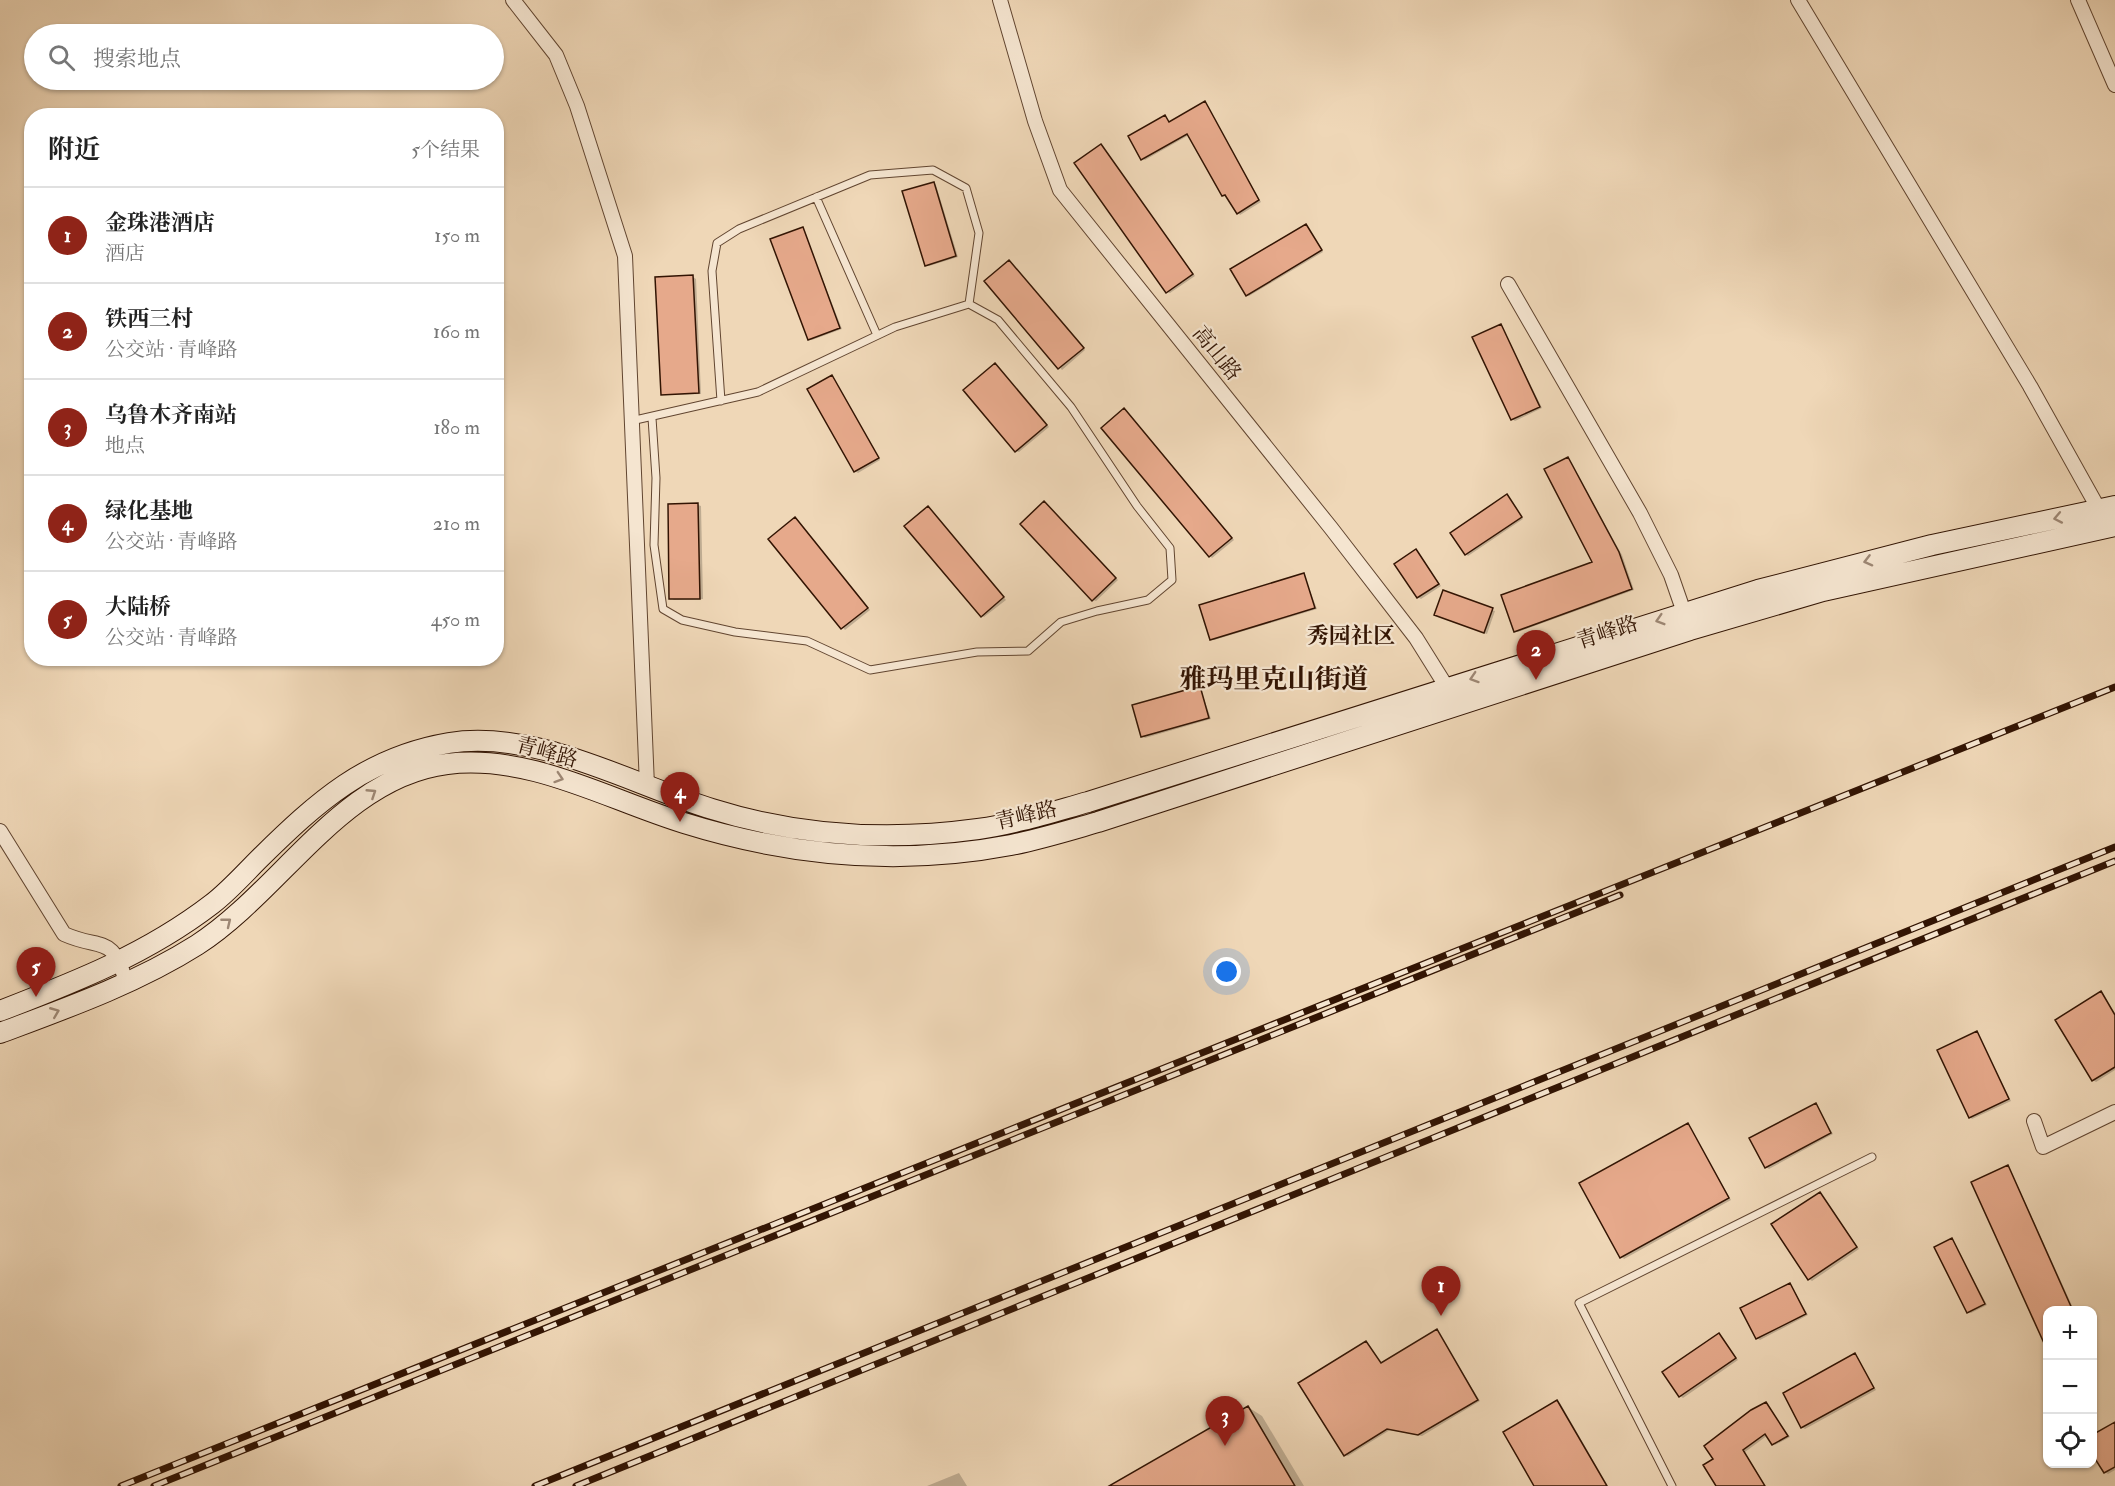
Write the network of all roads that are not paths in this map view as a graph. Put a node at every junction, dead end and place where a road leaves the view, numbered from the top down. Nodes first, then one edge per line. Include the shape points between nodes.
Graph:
1 (513, 0) edge
2 (1000, 0) edge
3 (1798, 0) edge
4 (2078, 0) edge
5 (2115, 85) edge
6 (816, 197) junction
7 (1508, 284) dead end
8 (969, 304) junction
9 (877, 335) junction
10 (721, 401) junction
11 (652, 418) junction
12 (631, 421) junction
13 (2109, 517) edge
14 (1687, 621) junction
15 (1447, 687) junction
16 (1458, 705) junction
17 (647, 786) junction
18 (0, 831) edge
19 (120, 962) junction
20 (126, 982) junction
21 (0, 1011) edge
22 (0, 1033) edge
23 (2115, 1112) edge
24 (2034, 1121) dead end
25 (1872, 1157) dead end
26 (1672, 1486) edge

1 - 12 street via 556,55 577,106 625,256
2 - 15 street, 高山路 via 1035,121 1060,190 1331,528 1416,638
3 - 13 street
4 - 5 street
6 - 8 lane via 870,175 933,170 966,188 979,233
6 - 9 lane
6 - 10 lane via 739,229 717,243 712,271
7 - 14 street via 1640,513 1671,575
8 - 9 lane
8 - 11 lane via 998,320 1071,407 1170,548 1172,580 1148,600 1061,622 1028,651 977,652 870,670 807,641 735,632 682,620 663,609 654,545 656,478
9 - 10 lane via 758,392
10 - 11 lane
11 - 12 lane
12 - 17 street
13 - 14 main road, 青峰路 via 1932,544
14 -> 15 main road, 青峰路
14 - 16 main road, 青峰路
15 - 16 street, 高山路
15 - 17 main road, 青峰路 via 1088,802 981,829 871,835 808,831 713,810
20 -> 16 main road, 青峰路 via 197,945 228,922 353,805 406,774 445,764 514,765 680,822 756,843 814,852 930,855 1012,844 1088,825
17 - 19 main road, 青峰路 via 552,752 479,740 393,758 361,772 318,802 214,903
18 - 19 street via 64,934 102,943 114,950
19 - 20 street
19 - 21 main road, 青峰路
22 -> 20 main road, 青峰路
23 - 24 street via 2043,1147
25 - 26 lane via 1579,1303

